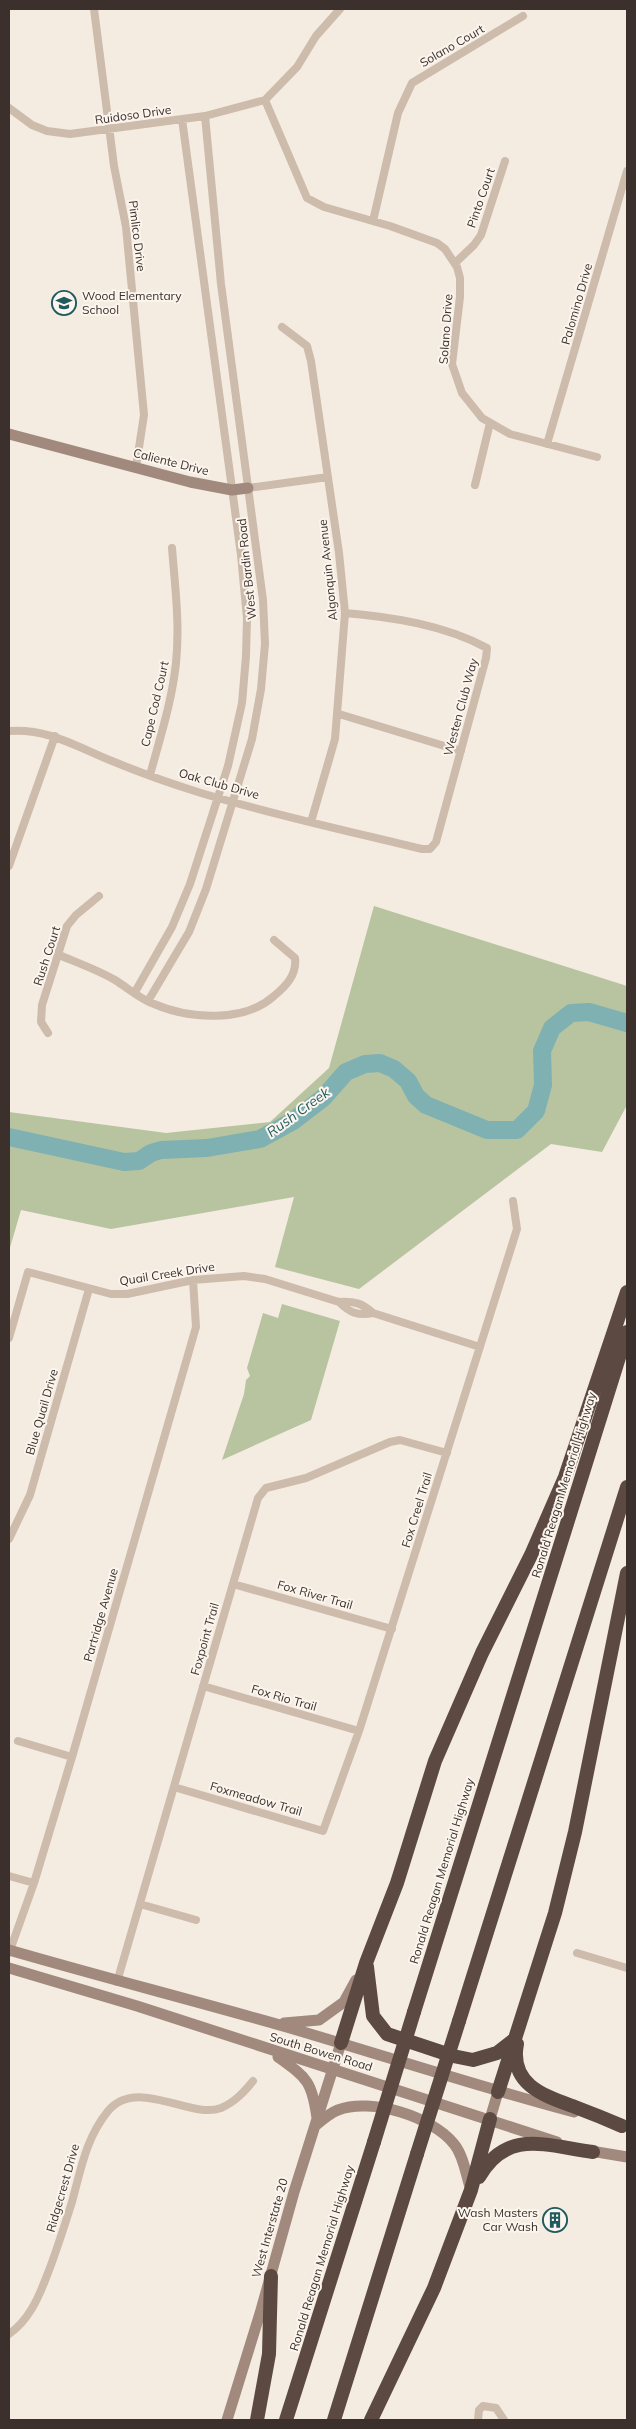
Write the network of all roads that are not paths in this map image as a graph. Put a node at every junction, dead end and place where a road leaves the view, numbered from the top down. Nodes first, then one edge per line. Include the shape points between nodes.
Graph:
1 (94, 9) edge
2 (340, 9) edge
3 (524, 16) dead end
4 (265, 100) junction
5 (9, 108) edge
6 (205, 116) junction
7 (182, 119) junction
8 (110, 130) junction
9 (505, 161) dead end
10 (627, 171) edge
11 (374, 221) junction
12 (455, 263) junction
13 (282, 327) dead end
14 (490, 424) junction
15 (9, 434) edge
16 (548, 444) junction
17 (596, 457) dead end
18 (136, 468) junction
19 (328, 477) junction
20 (475, 485) dead end
21 (248, 488) junction
22 (232, 490) junction
23 (172, 548) dead end
24 (345, 613) junction
25 (339, 714) junction
26 (9, 731) edge
27 (55, 736) junction
28 (461, 751) junction
29 (150, 775) junction
30 (218, 797) junction
31 (234, 801) junction
32 (311, 822) junction
33 (427, 850) joint
34 (9, 866) edge
35 (99, 896) dead end
36 (274, 940) dead end
37 (59, 955) junction
38 (135, 992) junction
39 (148, 1001) junction
40 (48, 1034) dead end
41 (513, 1201) dead end
42 (193, 1280) junction
43 (89, 1290) junction
44 (627, 1292) edge
45 (627, 1332) edge
46 (9, 1338) edge
47 (480, 1347) junction
48 (447, 1453) junction
49 (627, 1486) edge
50 (9, 1538) edge
51 (627, 1573) edge
52 (233, 1584) junction
53 (392, 1629) junction
54 (203, 1686) junction
55 (359, 1732) junction
56 (18, 1741) dead end
57 (72, 1757) junction
58 (174, 1787) junction
59 (327, 1823) joint
60 (9, 1876) edge
61 (34, 1883) junction
62 (140, 1904) junction
63 (196, 1920) dead end
64 (9, 1951) edge
65 (577, 1953) dead end
66 (366, 1964) junction
67 (9, 1968) edge
68 (627, 1968) edge
69 (117, 1982) junction
70 (523, 2015) junction
71 (270, 2023) junction
72 (515, 2038) junction
73 (341, 2044) junction
74 (268, 2050) junction
75 (333, 2070) junction
76 (253, 2081) dead end
77 (498, 2092) junction
78 (490, 2119) junction
79 (316, 2123) junction
80 (624, 2126) edge
81 (592, 2152) junction
82 (627, 2157) edge
83 (470, 2190) junction
84 (271, 2276) junction
85 (9, 2334) edge
86 (227, 2420) edge
87 (258, 2420) edge
88 (286, 2420) edge
89 (334, 2420) edge
90 (371, 2420) edge
91 (478, 2420) edge
92 (504, 2420) edge

1 - 8 street, Pimlico Drive
2 - 4 street via 316,36 297,67
3 - 11 street, Solano Court via 412,83 398,113
4 - 6 street, Ruidoso Drive
4 - 11 street, Solano Drive via 307,198 324,207
5 - 8 street, Ruidoso Drive via 32,125 47,131 70,134
6 - 7 street, Ruidoso Drive
6 - 21 street, West Bardin Road via 221,284
7 - 8 street, Ruidoso Drive
7 - 22 street, West Bardin Road
8 - 18 street, Pimlico Drive via 126,227 144,415
9 - 12 street, Pinto Court via 481,235
10 - 16 street, Palomino Drive
11 - 12 street, Solano Drive via 437,242
12 - 14 street, Solano Drive via 460,278 460,297 452,364 462,393
13 - 19 street, Algonquin Avenue via 307,346
14 - 16 street, Solano Drive via 510,434
14 - 20 street
15 - 18 main road, Caliente Drive
16 - 17 street, Solano Drive
18 - 22 main road, Caliente Drive
19 - 21 street, Caliente Drive
19 - 24 street, Algonquin Avenue
21 - 22 main road, Caliente Drive
21 - 31 street, West Bardin Road via 263,600 265,644 262,689
22 - 30 street, West Bardin Road via 246,609 246,656 242,703
23 - 29 street, Cape Cod Court via 176,589 176,664
24 - 25 street, Algonquin Avenue
24 - 28 street, Westen Club Way via 390,617 455,635 487,648
25 - 28 street
25 - 32 street, Algonquin Avenue
26 - 27 street, Oak Club Drive via 24,730
27 - 29 street, Oak Club Drive
27 - 34 street
28 - 33 street, Westen Club Way via 436,842
29 - 30 street, Oak Club Drive
30 - 31 street, Oak Club Drive
30 - 38 street, West Bardin Road via 190,884 172,927
31 - 32 street, Oak Club Drive
31 - 39 street, West Bardin Road via 189,932
32 - 33 street, Oak Club Drive
35 - 37 street, Rush Court via 76,914 68,926
36 - 39 street via 290,952 296,966 286,986 270,1000 244,1011 198,1015 176,1012
37 - 38 street
37 - 40 street, Rush Court via 42,1005 41,1022
38 - 39 street
41 - 47 street, Fox Creel Trail via 517,1229
42 - 43 street, Quail Creek Drive via 127,1294
42 - 47 street, Quail Creek Drive via 251,1277 339,1302 348,1311 362,1315 374,1313
42 - 57 street, Partridge Avenue via 196,1327
43 - 46 street, Quail Creek Drive via 28,1272
43 - 50 street, Blue Quail Drive via 30,1495
44 - 66 highway via 565,1477 434,1761 397,1883
45 - 88 highway, Ronald Reagan Memorial Highway, bridge
47 - 48 street, Fox Creel Trail
48 - 52 street, Foxpoint Trail via 400,1440 306,1478 266,1488 258,1498
48 - 53 street, Fox Creel Trail
49 - 89 highway, bridge
51 - 70 highway via 556,1913
52 - 53 street, Fox River Trail
52 - 54 street, Foxpoint Trail
53 - 55 street, Fox Creel Trail
54 - 55 street, Fox Rio Trail
54 - 58 street, Foxpoint Trail
55 - 59 street, Fox Creel Trail
56 - 57 street
57 - 61 street, Partridge Avenue
58 - 59 street, Foxmeadow Trail via 323,1831
58 - 62 street, Foxpoint Trail
60 - 61 street
61 - 64 street, Partridge Avenue
62 - 63 street
62 - 69 street, Foxpoint Trail
64 - 69 main road, South Bowen Road
65 - 68 street
66 - 71 main road via 344,2002 319,2020
66 - 72 highway via 373,2016 387,2034 474,2060 497,2053
66 - 73 highway
67 - 74 main road, South Bowen Road
69 - 71 main road, South Bowen Road
70 - 72 highway
70 - 80 highway via 516,2056 527,2084 541,2095
71 - 73 main road, South Bowen Road
72 - 77 highway
73 - 75 main road, West Interstate 20
73 - 77 main road, South Bowen Road
74 - 75 main road, South Bowen Road
74 - 79 main road via 309,2083
75 - 78 main road, South Bowen Road
75 - 79 main road, West Interstate 20
76 - 85 street, Ridgecrest Drive via 241,2096 220,2108 140,2097 120,2102 109,2109 87,2145 71,2204 36,2302
77 - 78 main road
77 - 80 main road, South Bowen Road
78 - 81 main road, South Bowen Road
78 - 83 highway
79 - 83 main road via 340,2110 354,2107 383,2109 418,2118 442,2131 456,2145
79 - 84 main road, West Interstate 20
81 - 82 main road, South Bowen Road
81 - 83 highway via 536,2143 507,2148 492,2159
83 - 90 highway via 434,2288
84 - 86 main road, West Interstate 20
84 - 87 highway via 269,2354
91 - 92 street via 483,2406 496,2408

